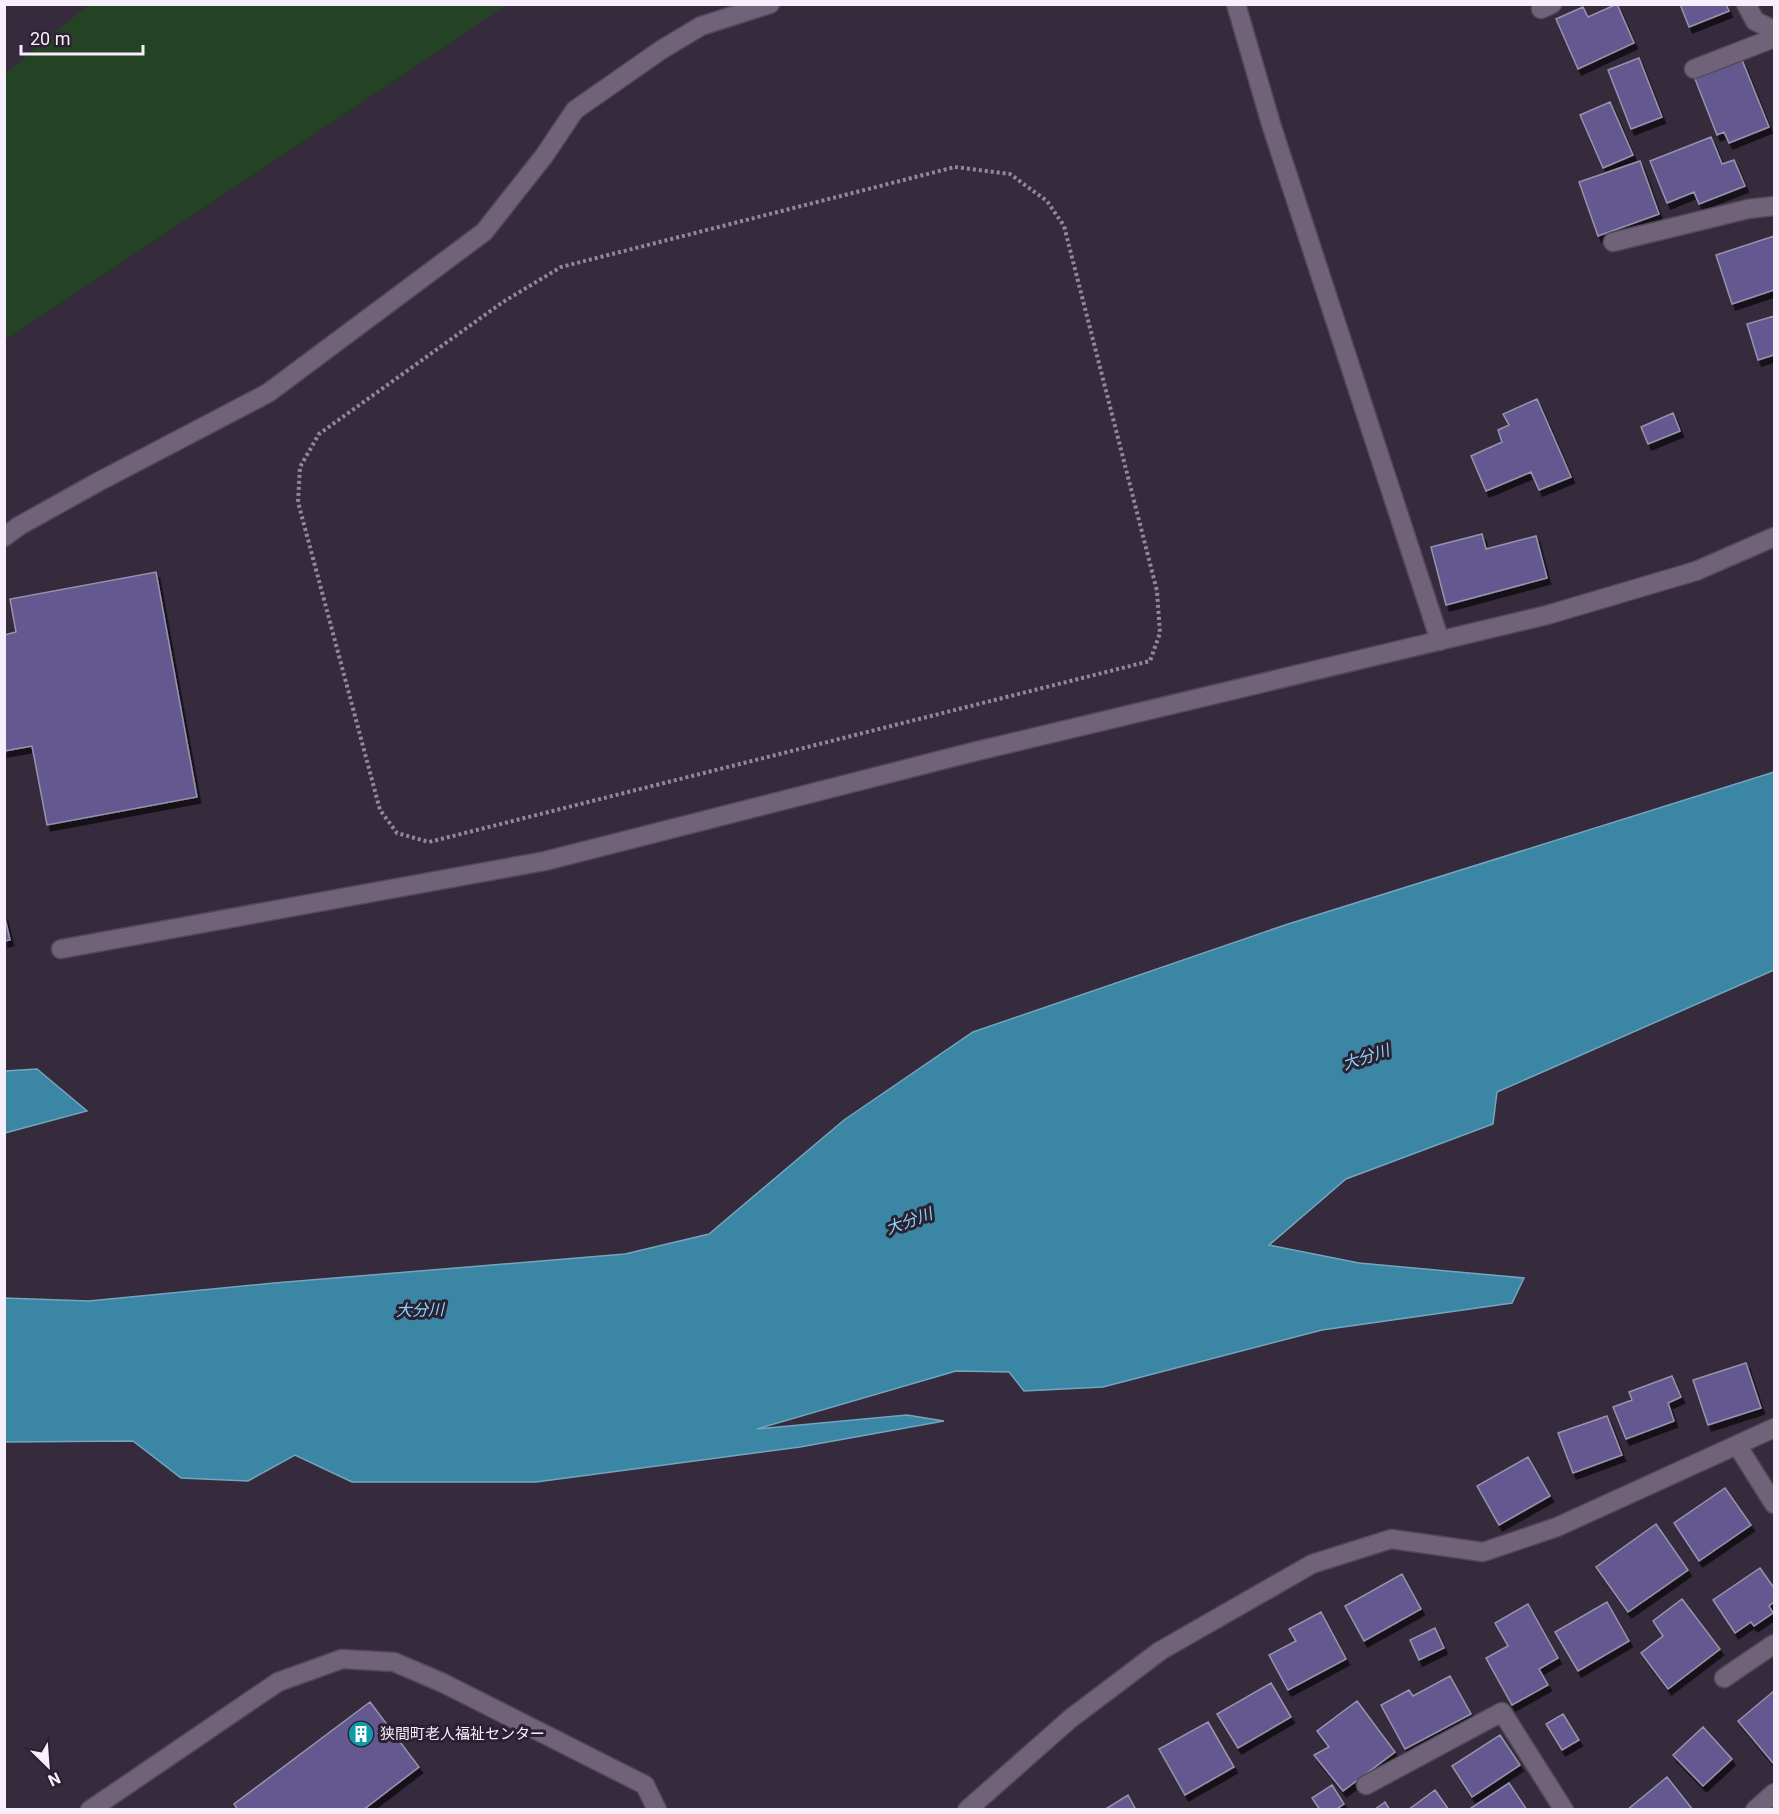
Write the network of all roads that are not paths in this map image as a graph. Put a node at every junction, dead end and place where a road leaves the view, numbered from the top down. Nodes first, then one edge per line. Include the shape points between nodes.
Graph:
1 (771, 4) edge
2 (1236, 4) edge
3 (1746, 4) edge
4 (1774, 30) edge
5 (1774, 38) edge
6 (1694, 69) dead end
7 (1774, 206) edge
8 (1613, 242) dead end
9 (4, 537) edge
10 (1774, 537) edge
11 (1440, 641) junction
12 (61, 949) dead end
13 (1774, 1428) edge
14 (1737, 1445) junction
15 (1774, 1504) edge
16 (1774, 1644) edge
17 (1724, 1678) dead end
18 (1365, 1785) dead end
19 (1774, 1793) edge
20 (90, 1809) edge
21 (657, 1809) edge
22 (967, 1809) edge
23 (1564, 1809) edge
24 (1755, 1809) edge

1 - 9 street via 701,26 575,111 484,232 268,393 98,482
2 - 11 street via 1271,124
3 - 4 street via 1755,21
5 - 6 street
7 - 8 street
10 - 11 street via 1696,571
11 - 12 street via 973,752 545,861
13 - 14 street
14 - 15 street
14 - 22 street via 1557,1527 1483,1552 1391,1539 1312,1564 1160,1651 1070,1719
16 - 17 street
18 - 23 street via 1502,1712
19 - 24 street
20 - 21 street via 278,1682 342,1659 394,1662 443,1683 645,1785

